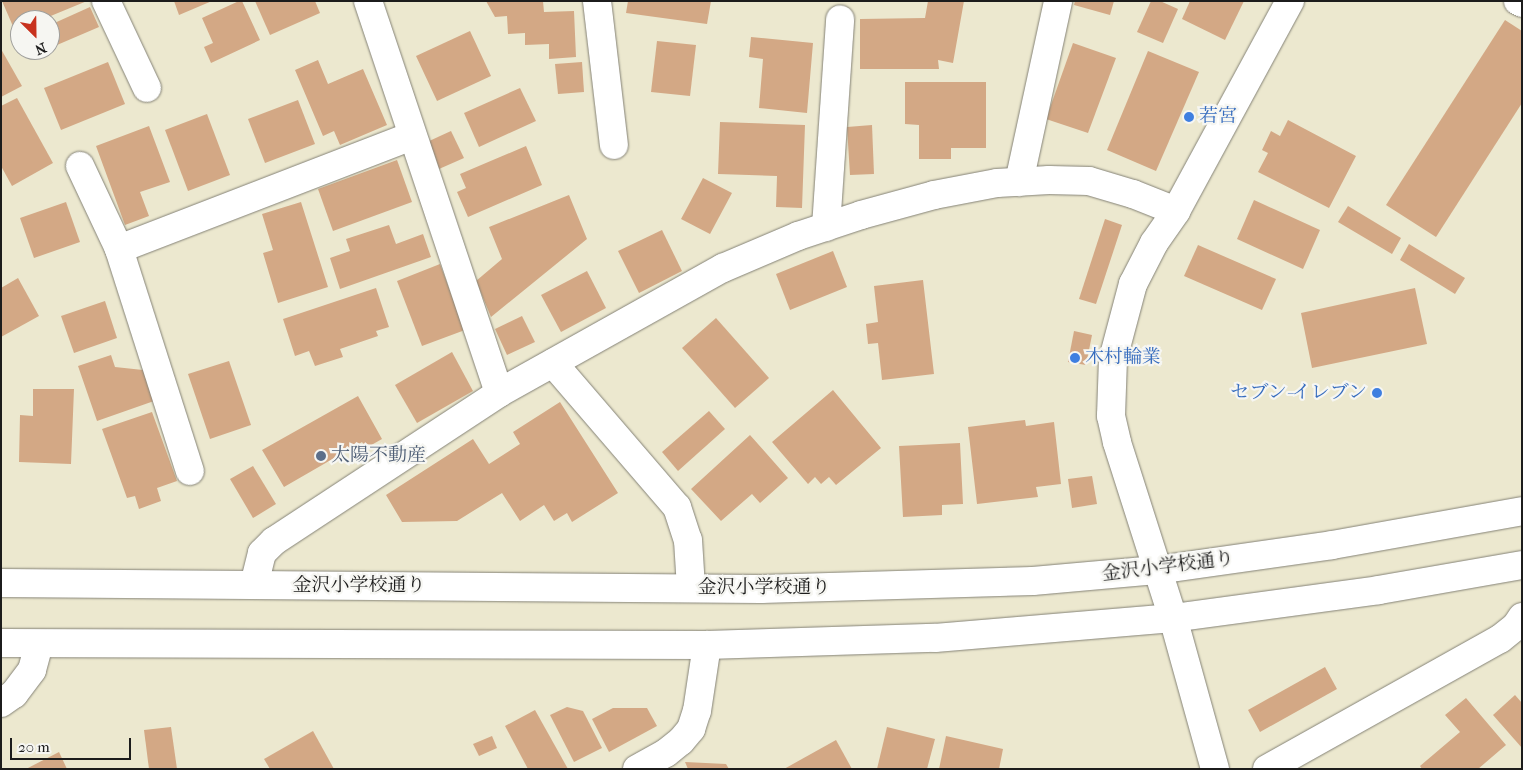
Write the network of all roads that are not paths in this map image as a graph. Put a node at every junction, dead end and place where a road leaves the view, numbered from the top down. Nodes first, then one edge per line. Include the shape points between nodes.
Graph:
1 (106, 1) edge
2 (368, 1) edge
3 (597, 1) edge
4 (1058, 1) edge
5 (1290, 1) edge
6 (1518, 1) edge
7 (1522, 3) edge
8 (840, 19) dead end
9 (147, 88) dead end
10 (412, 136) junction
11 (614, 145) dead end
12 (80, 166) dead end
13 (1018, 182) junction
14 (1176, 211) junction
15 (826, 226) junction
16 (118, 249) junction
17 (553, 363) junction
18 (499, 393) junction
19 (190, 471) dead end
20 (1522, 511) edge
21 (1522, 565) edge
22 (1157, 570) junction
23 (1, 583) edge
24 (254, 585) junction
25 (691, 588) junction
26 (1522, 617) edge
27 (1173, 618) junction
28 (1, 643) edge
29 (39, 644) junction
30 (707, 645) junction
31 (1, 703) edge
32 (637, 769) edge
33 (1215, 769) edge
34 (1266, 769) edge

1 - 9 street
2 - 10 street
3 - 11 street
4 - 13 street
5 - 14 street
6 - 7 street
8 - 15 street
10 - 16 street
10 - 18 street
12 - 16 street
13 - 14 street via 1089,181
13 - 15 street via 934,195
14 - 22 street via 1154,243 1133,284 1113,359 1111,387 1111,416 1117,442
15 - 17 street via 723,268
16 - 19 street
17 - 18 street
17 - 25 street via 676,506 688,540
18 - 24 street via 274,541 262,553
20 - 22 street, 金沢小学校通り via 1332,545
21 - 27 street via 1379,590
22 - 25 street, 金沢小学校通り via 1033,581 915,586
22 - 27 street
23 - 24 street, 金沢小学校通り
24 - 25 street, 金沢小学校通り
26 - 34 street via 1500,639
27 - 30 street via 935,638
27 - 33 street
28 - 29 street
29 - 30 street
29 - 31 street via 32,670 23,684
30 - 32 street via 697,711 691,728 681,741

